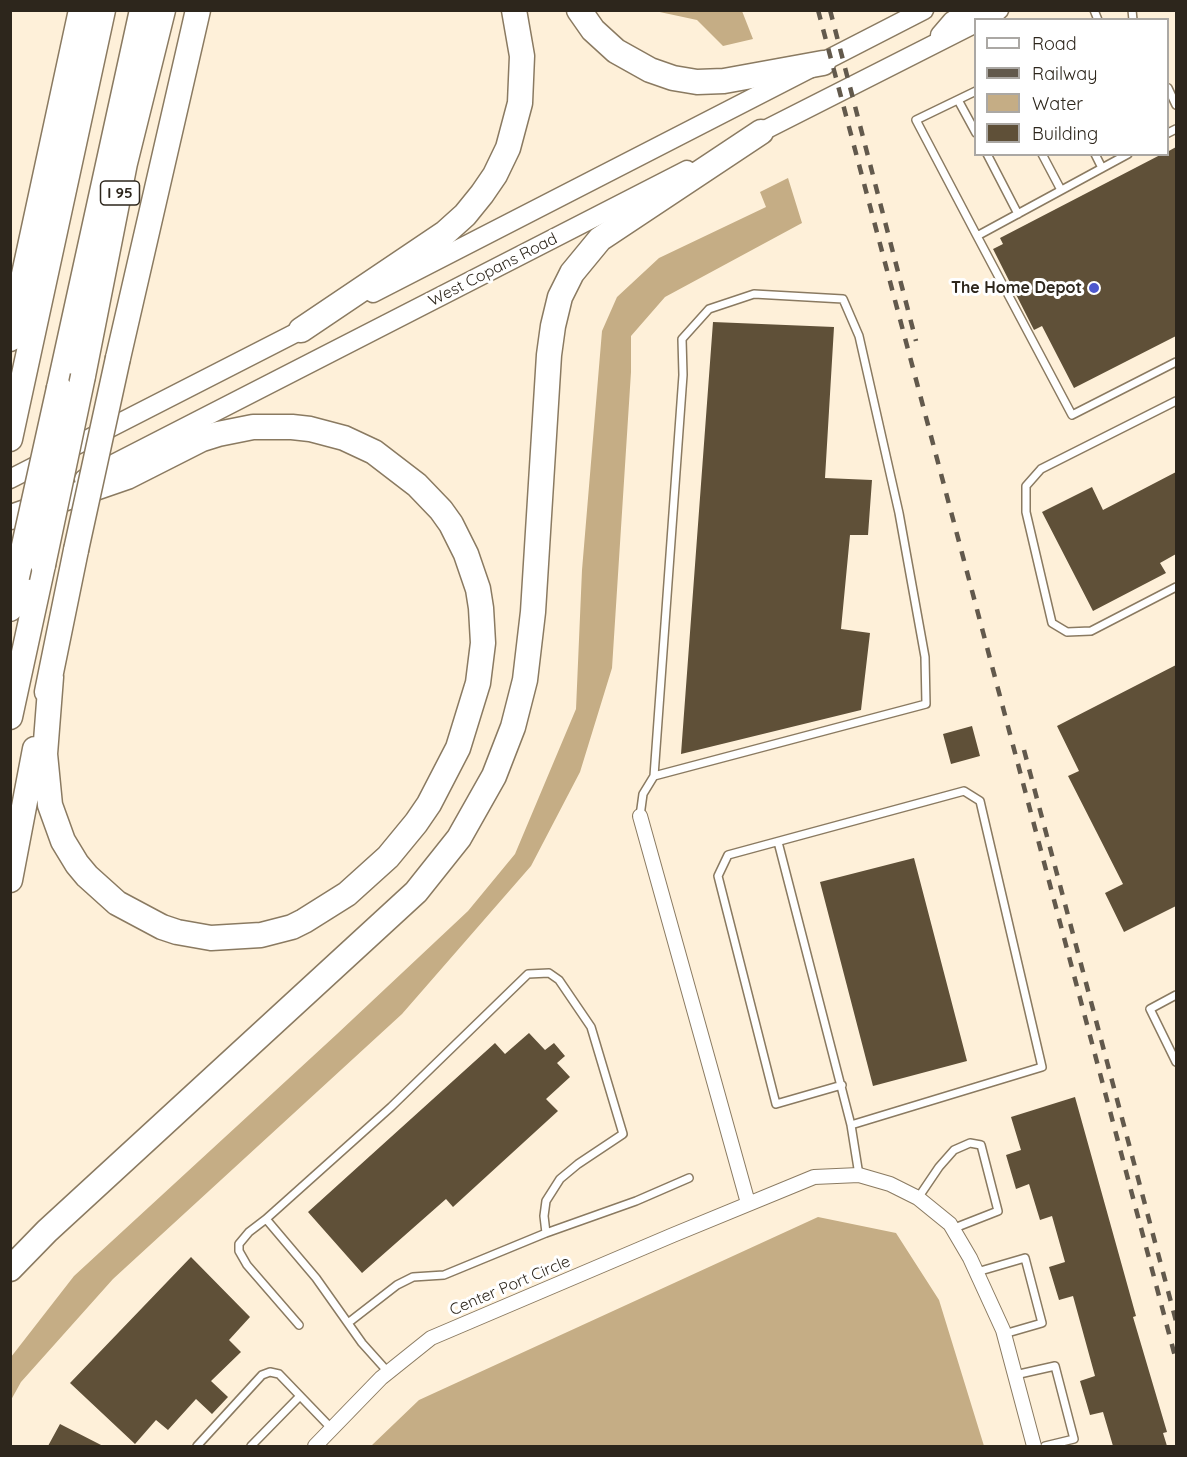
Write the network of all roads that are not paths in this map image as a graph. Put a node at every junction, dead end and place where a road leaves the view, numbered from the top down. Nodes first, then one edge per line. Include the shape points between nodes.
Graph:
1 (81, 10) edge
2 (103, 10) edge
3 (142, 10) edge
4 (162, 10) edge
5 (198, 10) edge
6 (208, 10) edge
7 (514, 10) edge
8 (579, 10) edge
9 (924, 10) edge
10 (969, 10) edge
11 (999, 10) edge
12 (985, 18) edge
13 (974, 24) edge
14 (931, 45) junction
15 (186, 63) junction
16 (823, 63) junction
17 (974, 92) edge
18 (958, 100) junction
19 (974, 131) edge
20 (760, 132) junction
21 (988, 156) edge
22 (1043, 156) edge
23 (1096, 156) edge
24 (1124, 156) edge
25 (1102, 168) junction
26 (1061, 190) junction
27 (1018, 214) junction
28 (977, 236) junction
29 (301, 330) junction
30 (10, 339) edge
31 (1176, 362) edge
32 (1176, 400) edge
33 (10, 439) edge
34 (10, 479) edge
35 (11, 517) edge
36 (1176, 587) edge
37 (10, 609) edge
38 (51, 677) junction
39 (10, 717) edge
40 (654, 777) junction
41 (640, 816) joint
42 (778, 842) junction
43 (10, 880) edge
44 (1176, 995) edge
45 (1176, 1062) edge
46 (842, 1085) junction
47 (851, 1125) junction
48 (859, 1175) junction
49 (689, 1178) dead end
50 (918, 1198) junction
51 (748, 1203) junction
52 (266, 1219) junction
53 (952, 1229) junction
54 (546, 1233) junction
55 (10, 1269) edge
56 (976, 1272) junction
57 (348, 1323) junction
58 (299, 1325) dead end
59 (1004, 1334) junction
60 (388, 1372) junction
61 (1015, 1375) junction
62 (300, 1396) junction
63 (332, 1429) junction
64 (197, 1446) edge
65 (251, 1446) edge
66 (315, 1446) edge
67 (1034, 1446) edge
68 (1045, 1446) edge

1 - 30 highway
2 - 33 highway
3 - 37 highway, bridge
4 - 39 highway, I 95, bridge via 125,163
5 - 15 highway
6 - 15 highway
7 - 29 highway via 522,56 520,103 508,148 495,175 465,215 445,233
8 - 16 highway via 593,30 616,51 673,78 724,81
9 - 16 main road
10 - 14 main road via 952,21
11 - 12 main road
13 - 14 main road, West Copans Road
14 - 20 main road, West Copans Road
15 - 38 highway, bridge via 118,358
16 - 29 main road
17 - 18 lane
18 - 19 lane
18 - 28 lane via 916,120
20 - 35 main road, West Copans Road
20 - 55 highway via 600,239 572,273 560,297 549,355 525,680 513,728 494,776 459,838 416,892
21 - 27 lane
22 - 26 lane
23 - 25 lane
24 - 25 lane
25 - 26 lane
26 - 27 lane
27 - 28 lane
28 - 31 lane via 1072,415
29 - 34 main road
32 - 36 lane via 1041,469 1026,486 1026,512 1041,579 1052,623 1059,628 1067,632 1091,631
35 - 38 highway via 128,477 218,434 253,427 310,429 344,438 374,452 417,485 451,524 478,588 483,644 478,683 458,748 429,804 388,857 347,894 304,921 261,935 211,938 162,927 117,903 77,864 63,841 50,805 45,754
38 - 43 highway
40 - 40 lane via 683,375 682,339 709,309 754,294 843,299 859,336 899,513 925,657 926,704
40 - 41 lane via 643,794
41 - 51 street
42 - 46 lane
42 - 46 lane via 728,855 718,876 776,1104
42 - 47 lane via 964,791 980,801 1042,1067
44 - 45 lane via 1150,1009
46 - 47 lane
47 - 48 lane
48 - 50 street, Center Port Circle
48 - 51 street, Center Port Circle via 814,1177
49 - 54 lane
50 - 53 street, Center Port Circle
50 - 53 lane via 954,1150 970,1143 981,1145 998,1211
51 - 60 street, Center Port Circle via 431,1338
52 - 54 lane via 391,1107 528,974 549,973 591,1027 623,1134 560,1179 546,1201
52 - 57 lane
52 - 58 lane via 249,1232 239,1244 239,1251
53 - 56 street, Center Port Circle
54 - 57 lane via 444,1275 413,1277
56 - 59 street, Center Port Circle
56 - 59 lane via 1025,1258 1042,1323
57 - 60 lane
59 - 61 street, Center Port Circle
60 - 63 street, Center Port Circle
61 - 67 street, Center Port Circle
61 - 68 lane via 1055,1366 1074,1439
62 - 63 lane
62 - 64 lane via 279,1374 262,1375
62 - 65 lane
63 - 66 street, Center Port Circle

